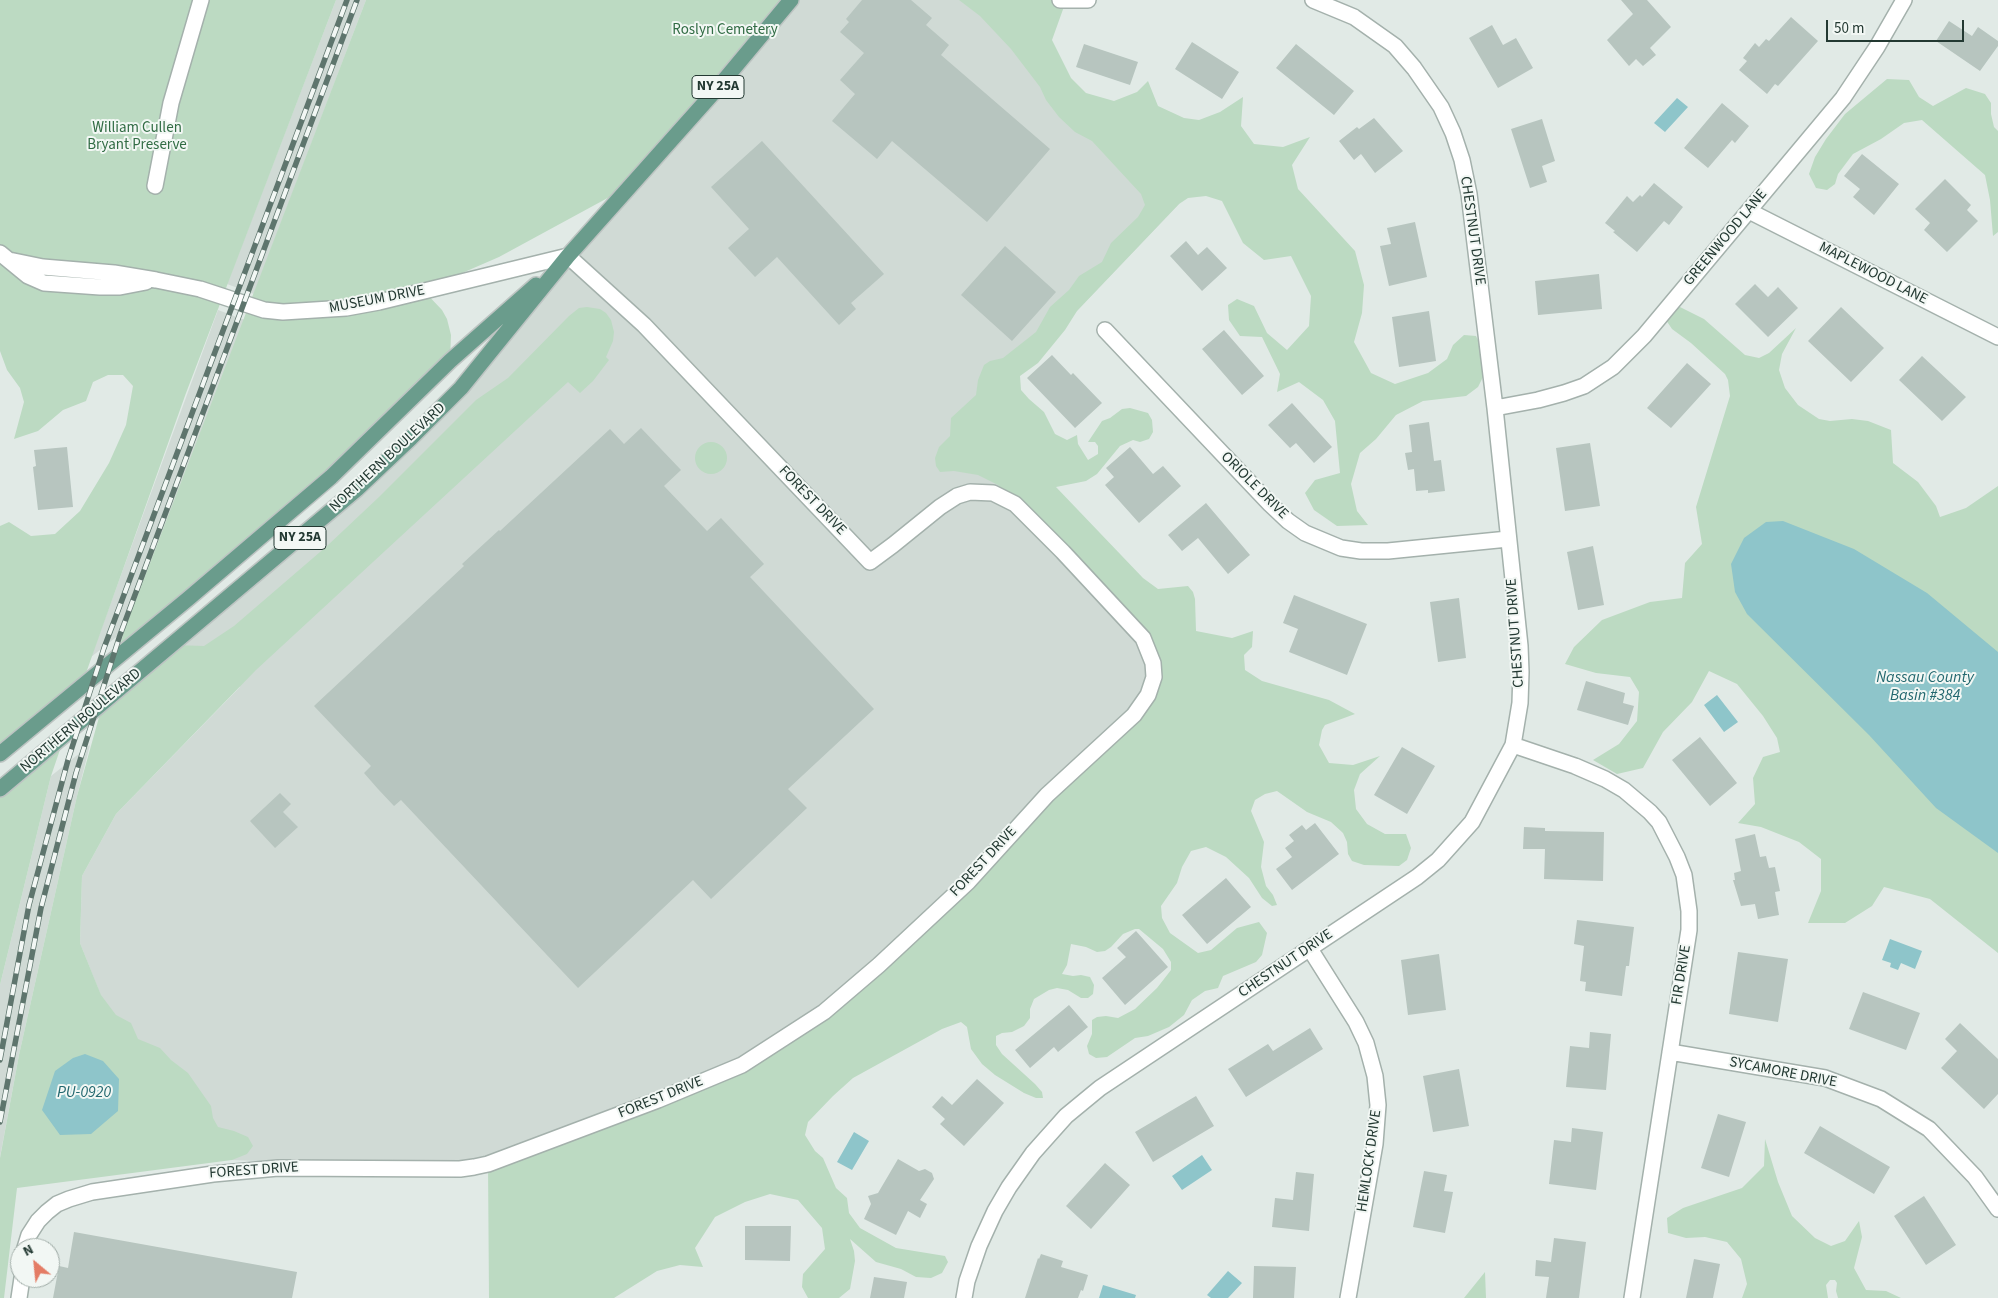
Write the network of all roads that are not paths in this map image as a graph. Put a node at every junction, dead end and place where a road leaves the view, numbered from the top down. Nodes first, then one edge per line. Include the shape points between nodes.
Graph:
1 (201, 0) edge
2 (791, 0) edge
3 (1060, 0) edge
4 (1088, 0) edge
5 (1313, 0) edge
6 (1904, 0) edge
7 (155, 186) dead end
8 (1749, 211) junction
9 (4, 256) edge
10 (568, 256) junction
11 (1105, 330) dead end
12 (1998, 337) edge
13 (1495, 408) junction
14 (1508, 539) junction
15 (1513, 745) junction
16 (0, 754) edge
17 (0, 790) edge
18 (1310, 949) junction
19 (1670, 1052) junction
20 (1998, 1209) edge
21 (28, 1238) edge
22 (964, 1298) edge
23 (1348, 1298) edge
24 (1632, 1298) edge

1 - 7 street via 171,103
2 - 10 main road, NORTHERN BOULEVARD / NY 25A
3 - 4 street
5 - 13 street, CHESTNUT DRIVE via 1354,17 1395,46 1428,87 1453,133 1469,194
6 - 8 street, GREENWOOD LANE via 1843,98
8 - 12 street, MAPLEWOOD LANE
8 - 13 street, GREENWOOD LANE via 1644,336 1613,367 1584,386 1564,393
9 - 10 street, MUSEUM DRIVE via 43,267 114,272 156,280 200,289 264,310 283,312 379,302
10 - 16 main road, NORTHERN BOULEVARD / NY 25A via 450,361 331,477
10 - 17 main road, NORTHERN BOULEVARD / NY 25A via 461,388 357,490
10 - 21 street, FOREST DRIVE via 644,325 870,562 957,496 970,492 994,493 1015,504 1143,638 1153,663 1154,677 1148,695 1134,715 1047,795 968,882 879,965 824,1012 742,1065 488,1164 460,1169 278,1168 92,1192 57,1204 38,1221
11 - 14 street, ORIOLE DRIVE via 1270,504 1305,532 1341,548 1361,551
13 - 14 street, CHESTNUT DRIVE
14 - 15 street, CHESTNUT DRIVE via 1521,672
15 - 18 street, CHESTNUT DRIVE via 1477,814 1438,860
15 - 19 street, FIR DRIVE via 1575,766 1624,790 1650,812 1666,834 1684,875 1689,912
18 - 22 street, CHESTNUT DRIVE via 1100,1088 1066,1116 1033,1153 995,1211 979,1246
18 - 23 street, HEMLOCK DRIVE via 1356,1022 1375,1076 1378,1105 1375,1144
19 - 20 street, SYCAMORE DRIVE via 1825,1078 1881,1098 1929,1129 1975,1177
19 - 24 street, FIR DRIVE

